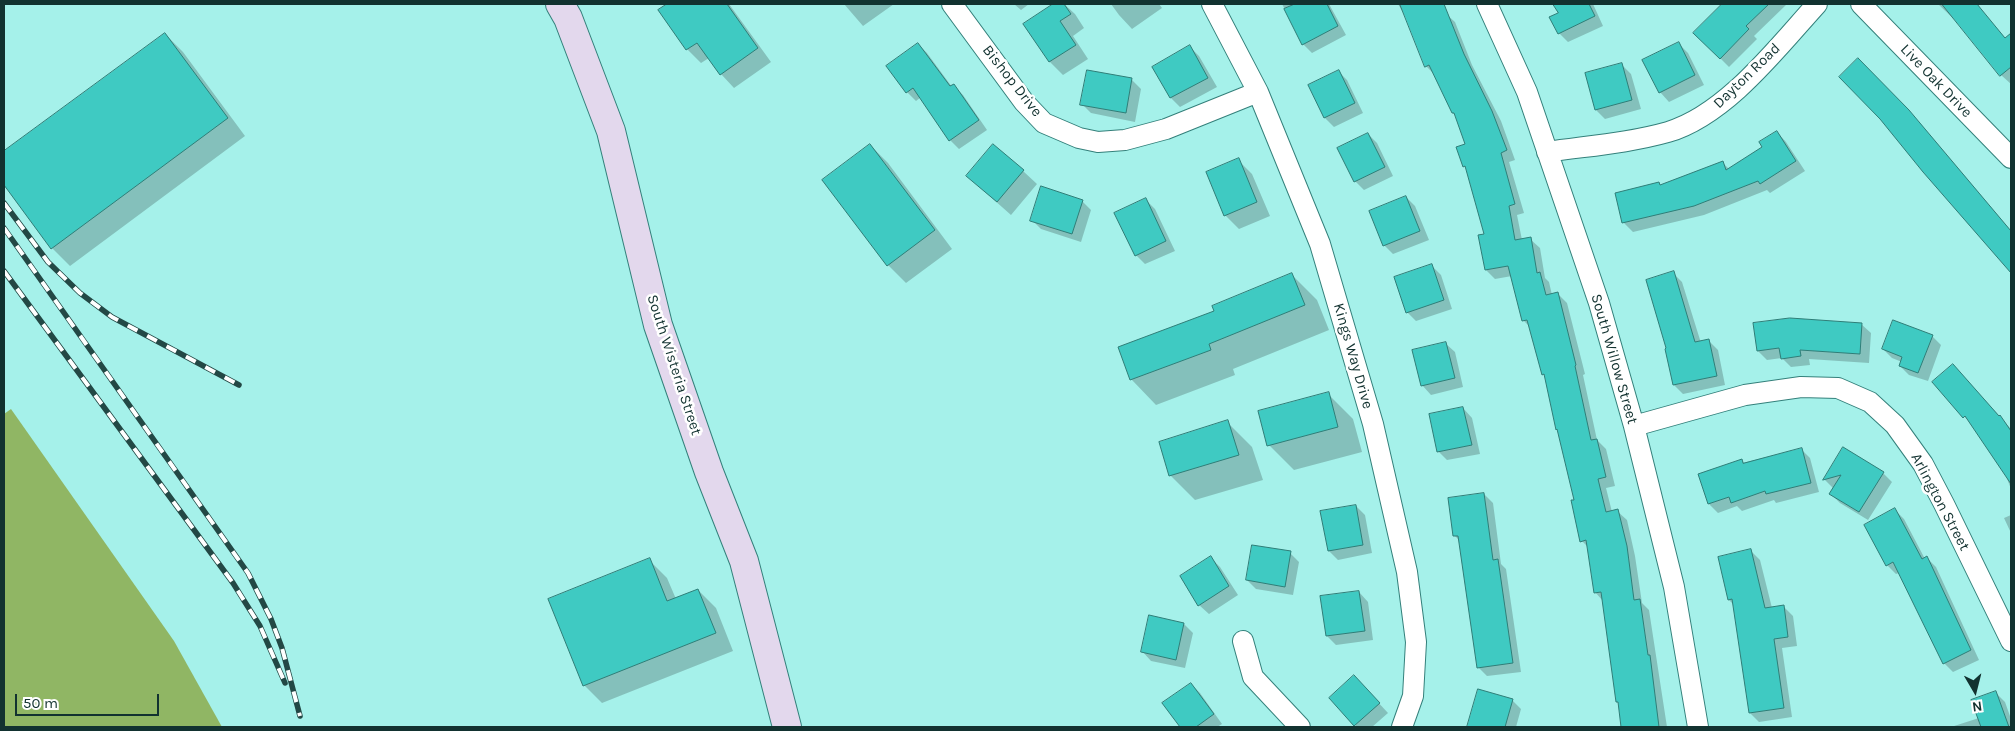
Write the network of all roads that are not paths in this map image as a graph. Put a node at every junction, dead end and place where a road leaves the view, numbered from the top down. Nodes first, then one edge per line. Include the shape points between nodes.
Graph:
1 (952, 4) edge
2 (1212, 4) edge
3 (1487, 4) edge
4 (1817, 4) edge
5 (1861, 4) edge
6 (571, 8) edge
7 (1258, 92) junction
8 (1547, 152) junction
9 (2011, 158) edge
10 (1634, 426) junction
11 (1243, 641) dead end
12 (2011, 641) edge
13 (787, 727) edge
14 (1300, 727) edge
15 (1402, 727) edge
16 (1698, 727) edge

1 - 7 street, Bishop Drive via 1024,102 1044,123 1079,138 1098,142 1125,140 1166,129
2 - 7 street, Kings Way Drive
3 - 8 street, South Willow Street via 1527,92
4 - 8 street, Dayton Road via 1720,105 1696,120 1669,131 1625,141
5 - 9 street, Live Oak Drive
6 - 13 street, South Wisteria Street via 611,131 658,325 708,472 744,561
7 - 15 street, Kings Way Drive via 1320,244 1377,441 1406,572 1416,642 1413,696
8 - 10 street, South Willow Street via 1599,303
10 - 12 street, Arlington Street via 1745,394 1801,387 1838,388 1870,402 1895,426 1923,464
10 - 16 street, South Willow Street via 1674,588
11 - 14 street via 1252,677

